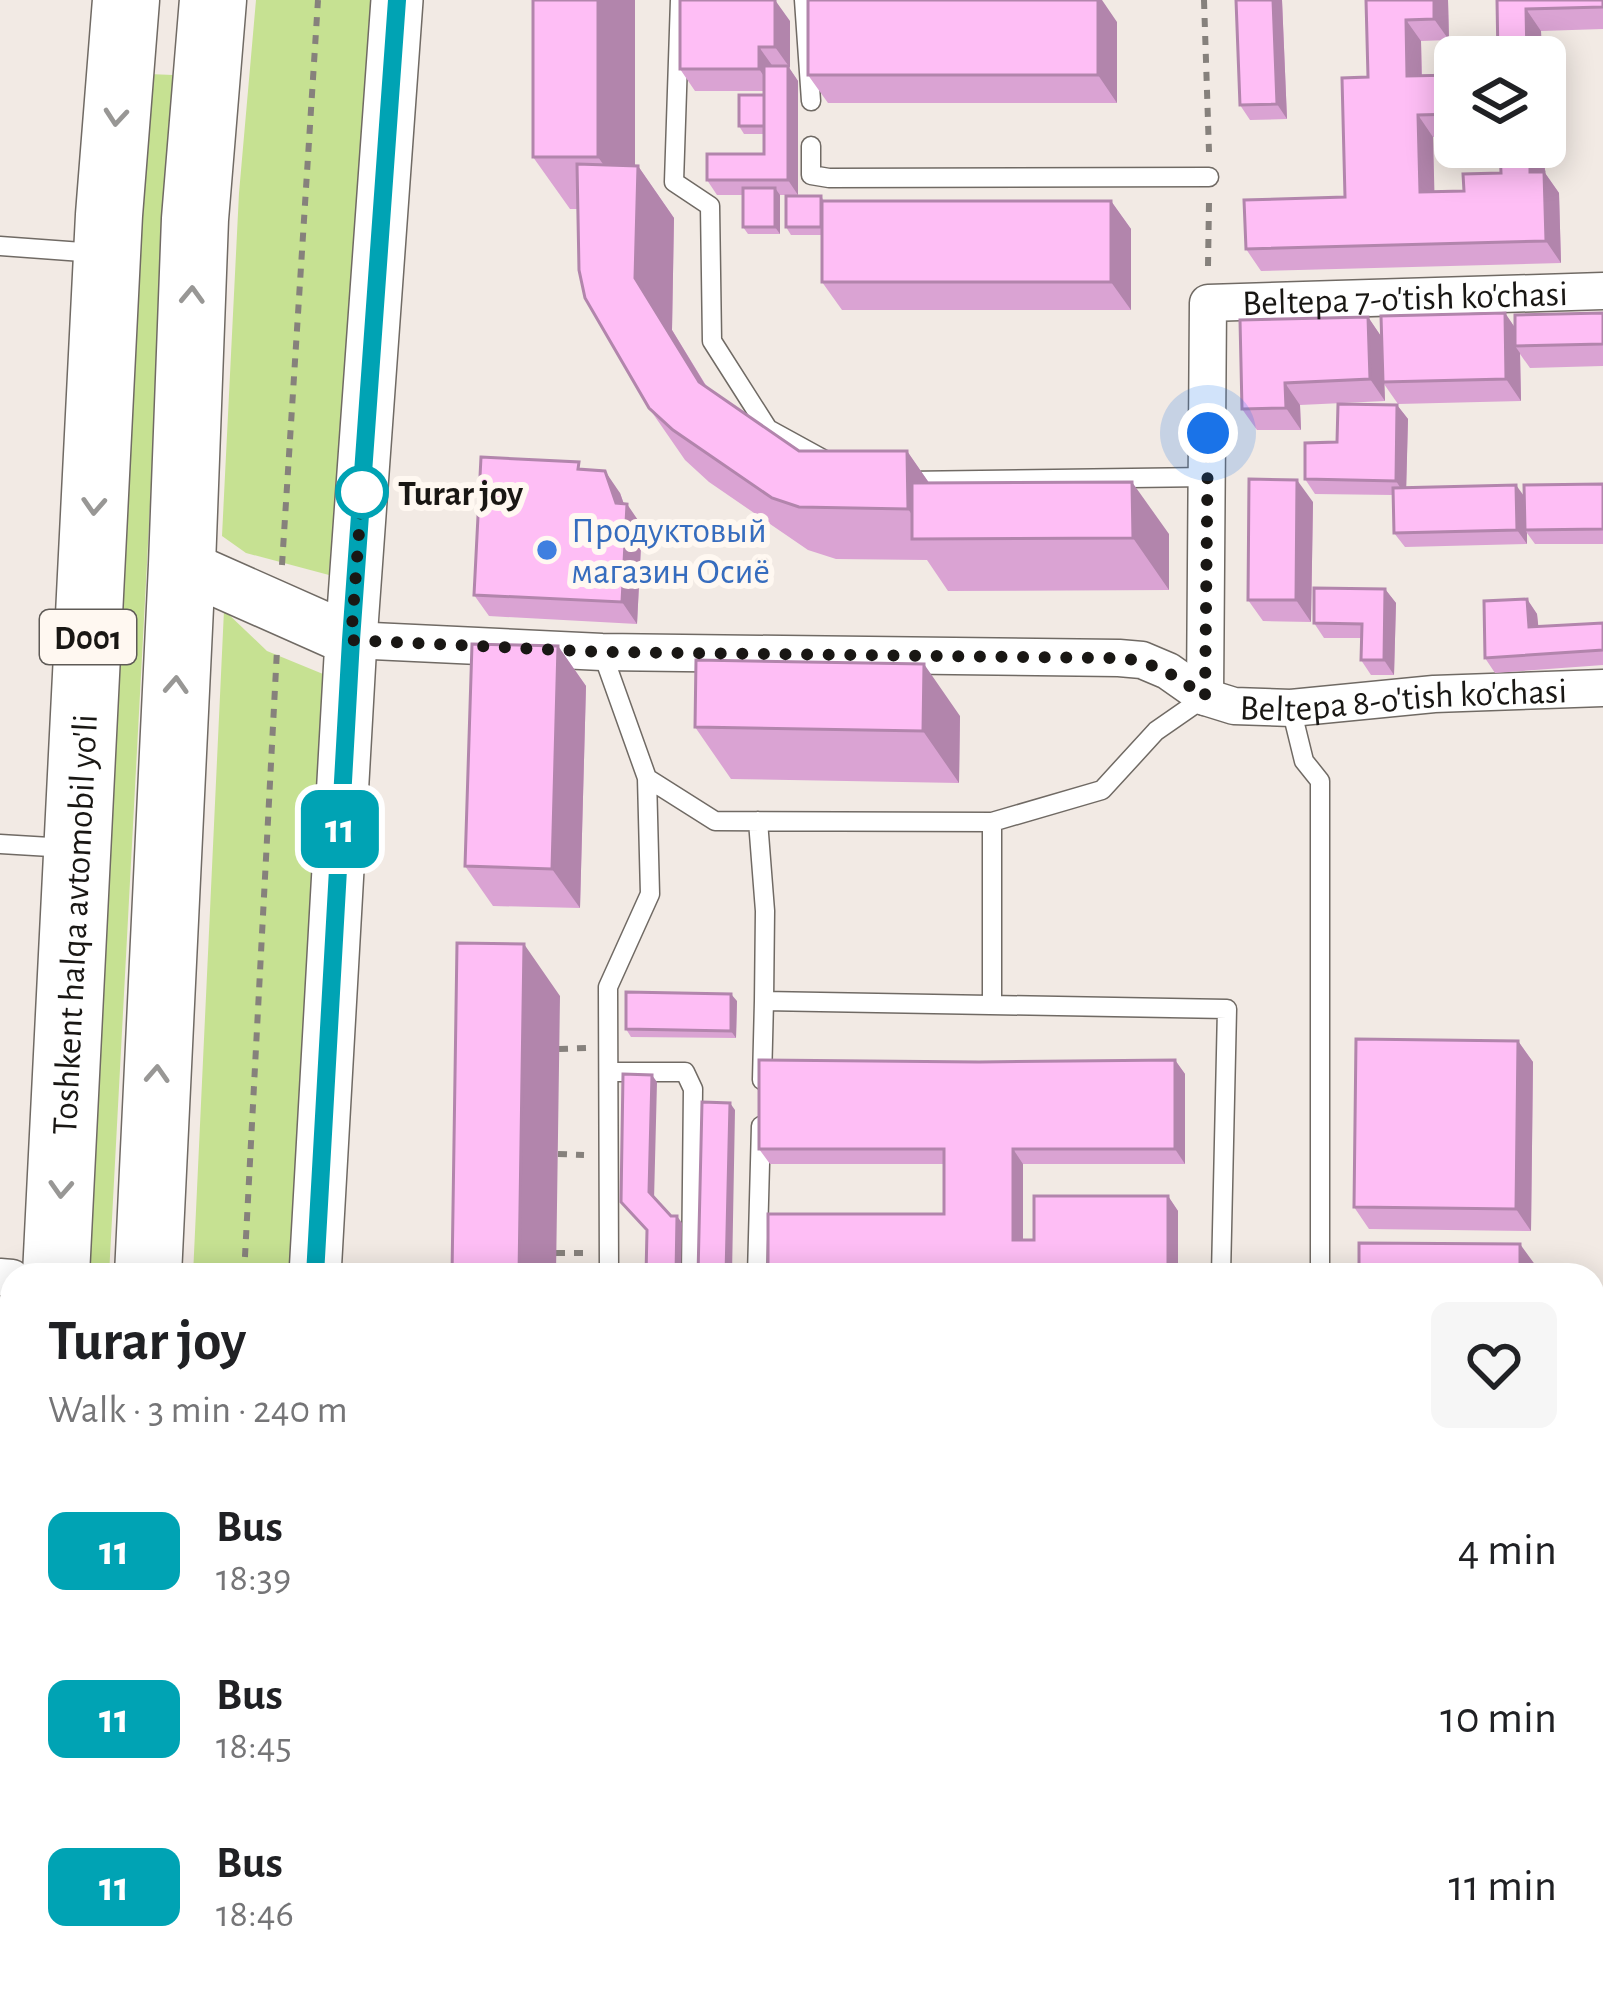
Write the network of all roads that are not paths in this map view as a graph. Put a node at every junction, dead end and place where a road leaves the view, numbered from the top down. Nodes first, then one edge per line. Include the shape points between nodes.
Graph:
1 (397, 0) edge
2 (680, 0) edge
3 (804, 0) edge
4 (124, 21) edge
5 (211, 24) edge
6 (811, 101) edge
7 (812, 146) dead end
8 (1209, 177) dead end
9 (0, 245) edge
10 (107, 254) junction
11 (1603, 291) edge
12 (845, 471) edge
13 (1208, 477) junction
14 (887, 481) edge
15 (182, 565) junction
16 (351, 640) junction
17 (602, 652) junction
18 (1603, 688) edge
19 (1205, 697) junction
20 (1291, 708) junction
21 (647, 778) junction
22 (758, 821) junction
23 (992, 822) junction
24 (0, 844) edge
25 (78, 848) junction
26 (764, 1001) junction
27 (992, 1005) junction
28 (609, 1072) junction
29 (762, 1092) edge
30 (761, 1115) edge
31 (57, 1263) edge
32 (149, 1263) edge
33 (316, 1263) edge
34 (609, 1263) edge
35 (691, 1263) edge
36 (758, 1263) edge
37 (1221, 1263) edge
38 (1320, 1263) edge

1 - 16 street
2 - 12 lane via 674,182 710,206 712,341 768,429
3 - 6 lane
4 - 5 highway via 131,29 166,13 191,26
4 -> 10 highway, Toshkent halqa avtomobil yo'li / D001
15 -> 5 highway, D001
7 - 8 lane via 812,176 830,178
9 - 10 lane
10 -> 25 highway, Toshkent halqa avtomobil yo'li / D001
11 - 13 street, Beltepa 7-o'tish ko'chasi via 1208,303
13 - 14 lane
13 - 19 street
15 - 16 street
32 -> 15 highway, D001
16 - 17 street, Beltepa 8-o'tish ko'chasi
16 - 33 street
17 - 19 street, Beltepa 8-o'tish ko'chasi via 1119,658 1168,671
17 - 21 lane
18 - 20 street, Beltepa 8-o'tish ko'chasi
19 - 20 street, Beltepa 8-o'tish ko'chasi
19 - 23 lane via 1156,731 1102,790
20 - 38 lane via 1304,760 1320,781
21 - 22 lane via 715,821
21 - 28 lane via 650,895 608,987
22 - 23 lane
22 - 26 lane
23 - 27 lane
24 - 25 lane
25 -> 31 highway, Toshkent halqa avtomobil yo'li / D001
26 - 27 lane
26 - 29 lane
27 - 37 lane via 1227,1010
28 - 34 lane
28 - 35 lane via 685,1072 693,1088
30 - 36 lane

